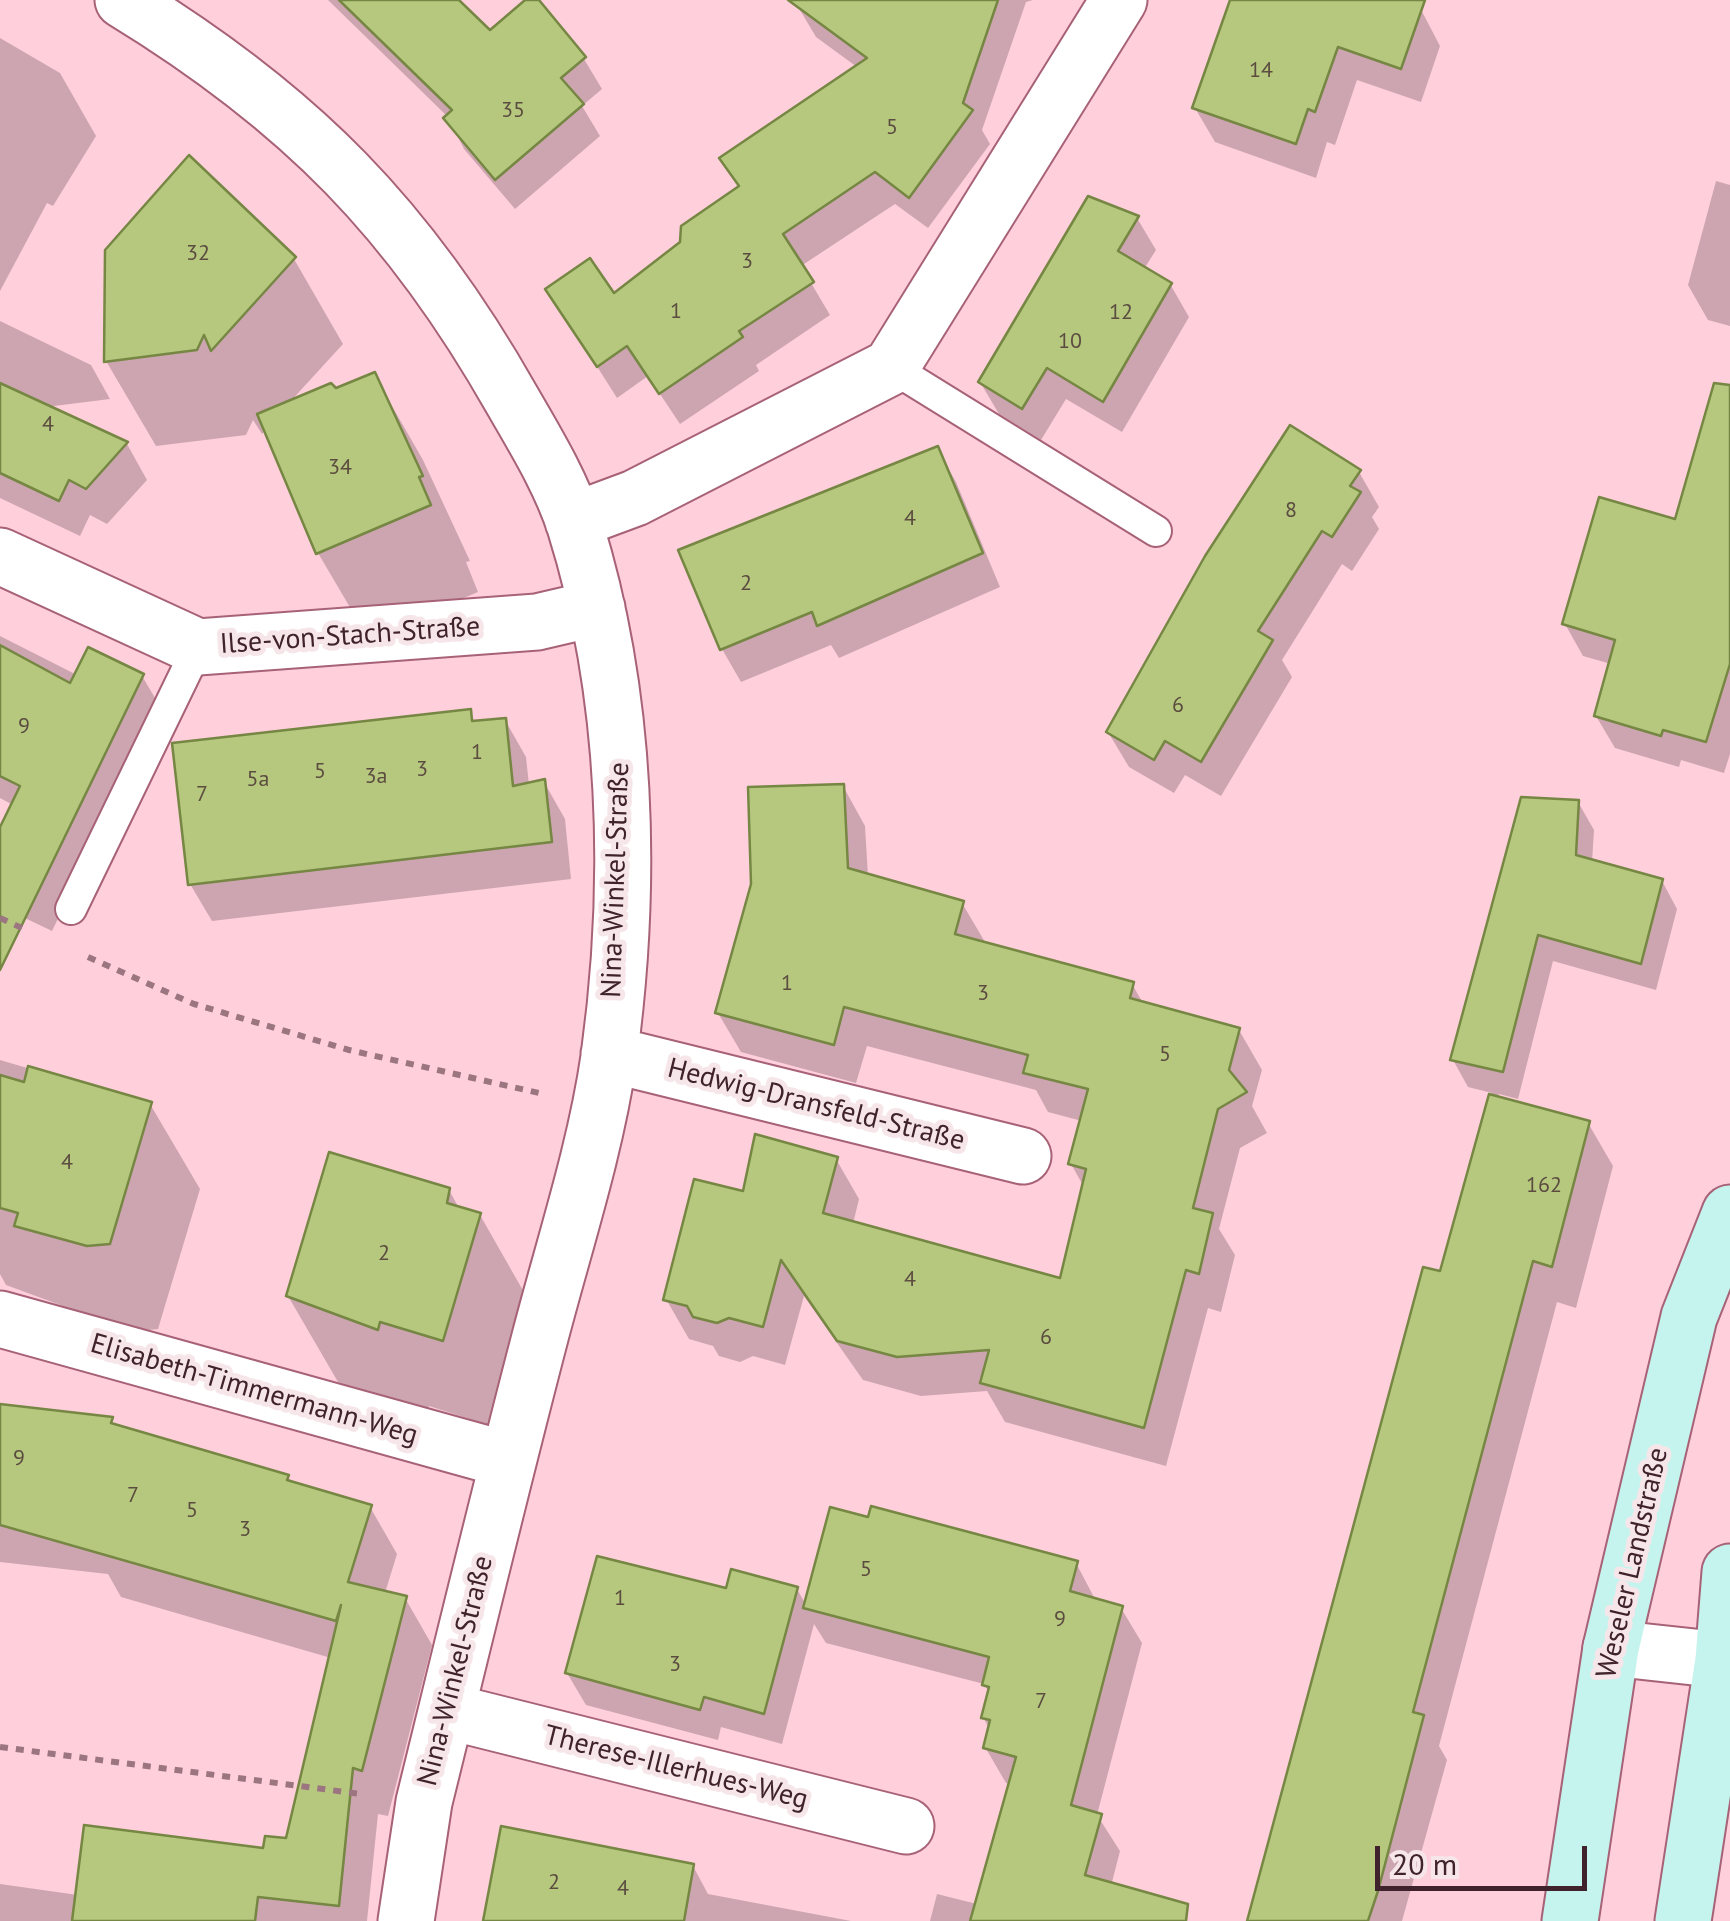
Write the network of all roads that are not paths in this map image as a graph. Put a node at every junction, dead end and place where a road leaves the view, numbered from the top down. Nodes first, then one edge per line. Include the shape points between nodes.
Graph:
1 (123, 0) edge
2 (1119, 0) edge
3 (891, 368) junction
4 (574, 521) junction
5 (1156, 531) dead end
6 (0, 556) edge
7 (598, 608) junction
8 (198, 646) junction
9 (70, 909) dead end
10 (609, 1054) junction
11 (1024, 1156) dead end
12 (1730, 1213) edge
13 (0, 1318) edge
14 (508, 1460) junction
15 (1730, 1572) edge
16 (1611, 1648) junction
17 (1727, 1661) edge
18 (446, 1710) junction
19 (906, 1826) dead end
20 (406, 1921) edge
21 (1570, 1921) edge
22 (1683, 1921) edge

1 - 4 street, Nina-Winkel-Straße via 188,39 288,116 379,203 468,322
2 - 3 street
3 - 4 street via 635,498
3 - 5 lane
4 - 7 street, Nina-Winkel-Straße
6 - 8 street, Ilse-von-Stach-Straße
7 - 8 street, Ilse-von-Stach-Straße via 537,622
7 - 10 street, Nina-Winkel-Straße via 620,740 620,898
8 - 9 lane
10 - 11 street, Hedwig-Dransfeld-Straße
10 - 14 street, Nina-Winkel-Straße
12 - 16 street, Weseler Landstraße via 1689,1317
13 - 14 street, Elisabeth-Timmermann-Weg
14 - 18 street, Nina-Winkel-Straße
15 - 17 street
16 - 17 street
16 - 21 street, Weseler Landstraße
17 - 22 street
18 - 19 street, Therese-Illerhues-Weg
18 - 20 street, Nina-Winkel-Straße

